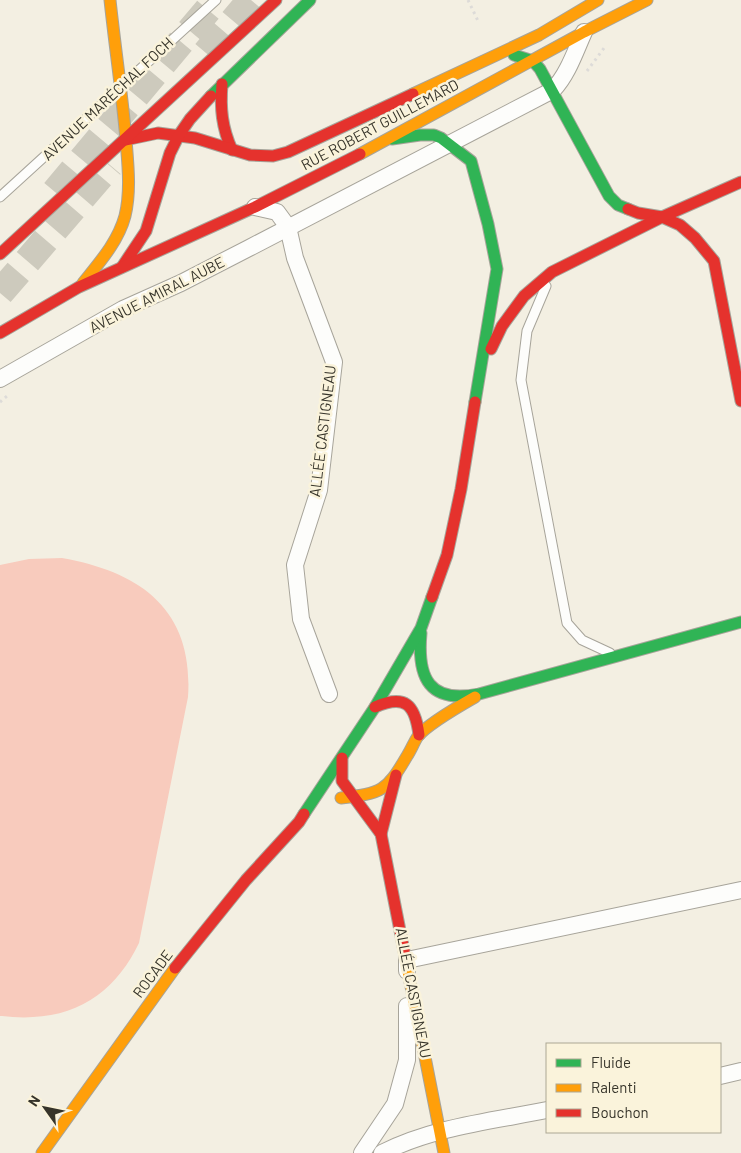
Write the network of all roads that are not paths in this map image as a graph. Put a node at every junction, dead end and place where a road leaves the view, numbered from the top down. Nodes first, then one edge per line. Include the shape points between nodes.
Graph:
1 (110, 0) edge
2 (216, 0) edge
3 (276, 0) edge
4 (310, 0) edge
5 (598, 0) edge
6 (647, 0) edge
7 (584, 32) junction
8 (502, 52) junction
9 (533, 61) junction
10 (222, 84) junction
11 (120, 87) junction
12 (553, 90) junction
13 (179, 135) junction
14 (125, 140) junction
15 (388, 140) junction
16 (449, 144) junction
17 (232, 150) junction
18 (741, 182) edge
19 (0, 197) edge
20 (255, 207) junction
21 (662, 217) junction
22 (288, 227) junction
23 (2, 250) edge
24 (121, 268) junction
25 (552, 272) junction
26 (79, 287) junction
27 (0, 334) edge
28 (480, 374) junction
29 (0, 379) edge
30 (741, 401) edge
31 (741, 622) edge
32 (421, 628) junction
33 (617, 657) junction
34 (329, 694) dead end
35 (479, 694) junction
36 (375, 707) junction
37 (419, 735) junction
38 (342, 758) junction
39 (396, 775) junction
40 (352, 796) junction
41 (333, 800) dead end
42 (319, 809) dead end
43 (299, 822) junction
44 (381, 834) junction
45 (741, 890) edge
46 (407, 960) junction
47 (741, 1072) edge
48 (721, 1076) edge
49 (546, 1110) edge
50 (440, 1131) junction
51 (42, 1153) edge
52 (362, 1153) edge
53 (382, 1153) edge
54 (444, 1153) edge

1 - 11 street
2 - 11 lane, AVENUE MARÉCHAL FOCH
3 - 14 street
4 - 10 street
5 - 8 street, RUE ROBERT GUILLEMARD via 539,35
6 - 7 street, RUE ROBERT GUILLEMARD
7 - 9 street, RUE ROBERT GUILLEMARD
7 - 12 street via 561,82
8 - 9 street
8 - 17 street, RUE ROBERT GUILLEMARD via 288,152 273,156
9 - 12 street
9 - 15 street, RUE ROBERT GUILLEMARD
10 - 13 street
10 - 17 street via 220,119
11 - 14 street
11 - 19 lane, AVENUE MARÉCHAL FOCH
12 - 16 street
12 - 21 street via 609,196 618,205 638,213
13 - 14 street, RUE ROBERT GUILLEMARD via 158,133
13 - 17 street, RUE ROBERT GUILLEMARD
13 - 24 street via 165,168 146,231
14 - 23 street
14 - 26 street via 129,196 125,217 104,258
15 - 16 street via 420,135 434,136
15 - 20 street, RUE ROBERT GUILLEMARD
16 - 22 street
16 - 28 street via 471,161 497,269
18 - 21 street
20 - 22 street via 277,212
20 - 24 street, RUE ROBERT GUILLEMARD
21 - 25 street
21 - 30 street via 680,225 714,261
22 - 29 street, AVENUE AMIRAL AUBE via 181,283 123,309
22 - 34 street, ALLÉE CASTIGNEAU via 295,258 334,362 319,490 295,565 302,619
24 - 26 street, RUE ROBERT GUILLEMARD
25 - 28 street via 524,296 502,326
25 - 33 lane via 526,331 521,380 567,623 582,640
26 - 27 street
28 - 32 street via 447,555
31 - 33 street
32 - 35 street via 421,670 435,690 448,696
32 - 36 street
33 - 35 street
35 - 37 street
36 - 37 street via 394,700 406,703 418,720
36 - 38 street
37 - 39 street
38 - 40 street via 342,781
38 - 43 street
39 - 40 street via 378,792
39 - 44 street
40 - 41 street
40 - 44 street
42 - 43 street
43 - 51 street, ROCADE via 206,929
44 - 46 street, ALLÉE CASTIGNEAU
45 - 46 street
46 - 50 street, ALLÉE CASTIGNEAU
46 - 52 street via 407,1060 395,1104
47 - 48 street
49 - 50 street
50 - 53 street via 400,1143
50 - 54 street, ALLÉE CASTIGNEAU

